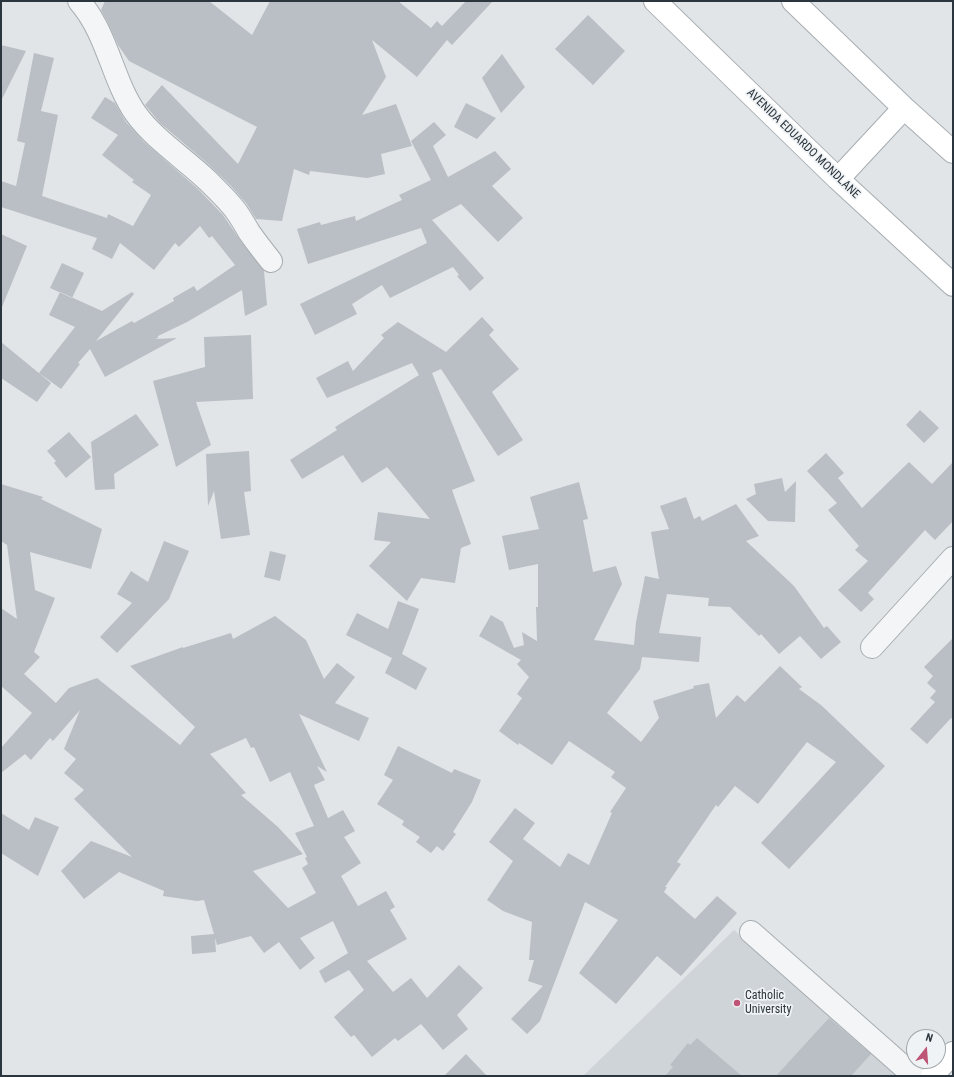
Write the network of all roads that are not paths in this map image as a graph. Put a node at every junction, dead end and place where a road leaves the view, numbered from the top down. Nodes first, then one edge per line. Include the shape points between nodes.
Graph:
1 (655, 1) edge
2 (793, 1) edge
3 (90, 6) edge
4 (904, 108) junction
5 (953, 152) edge
6 (838, 180) junction
7 (271, 261) dead end
8 (953, 284) edge
9 (953, 558) edge
10 (872, 647) dead end
11 (751, 932) dead end
12 (953, 1053) edge
13 (914, 1076) edge
14 (932, 1076) edge

1 - 6 main road, AVENIDA EDUARDO MONDLANE
2 - 4 main road
3 - 7 street via 126,100 148,129 206,179 236,210
4 - 5 main road
4 - 6 main road
6 - 8 main road, AVENIDA EDUARDO MONDLANE
9 - 10 street
11 - 13 street
12 - 14 main road

